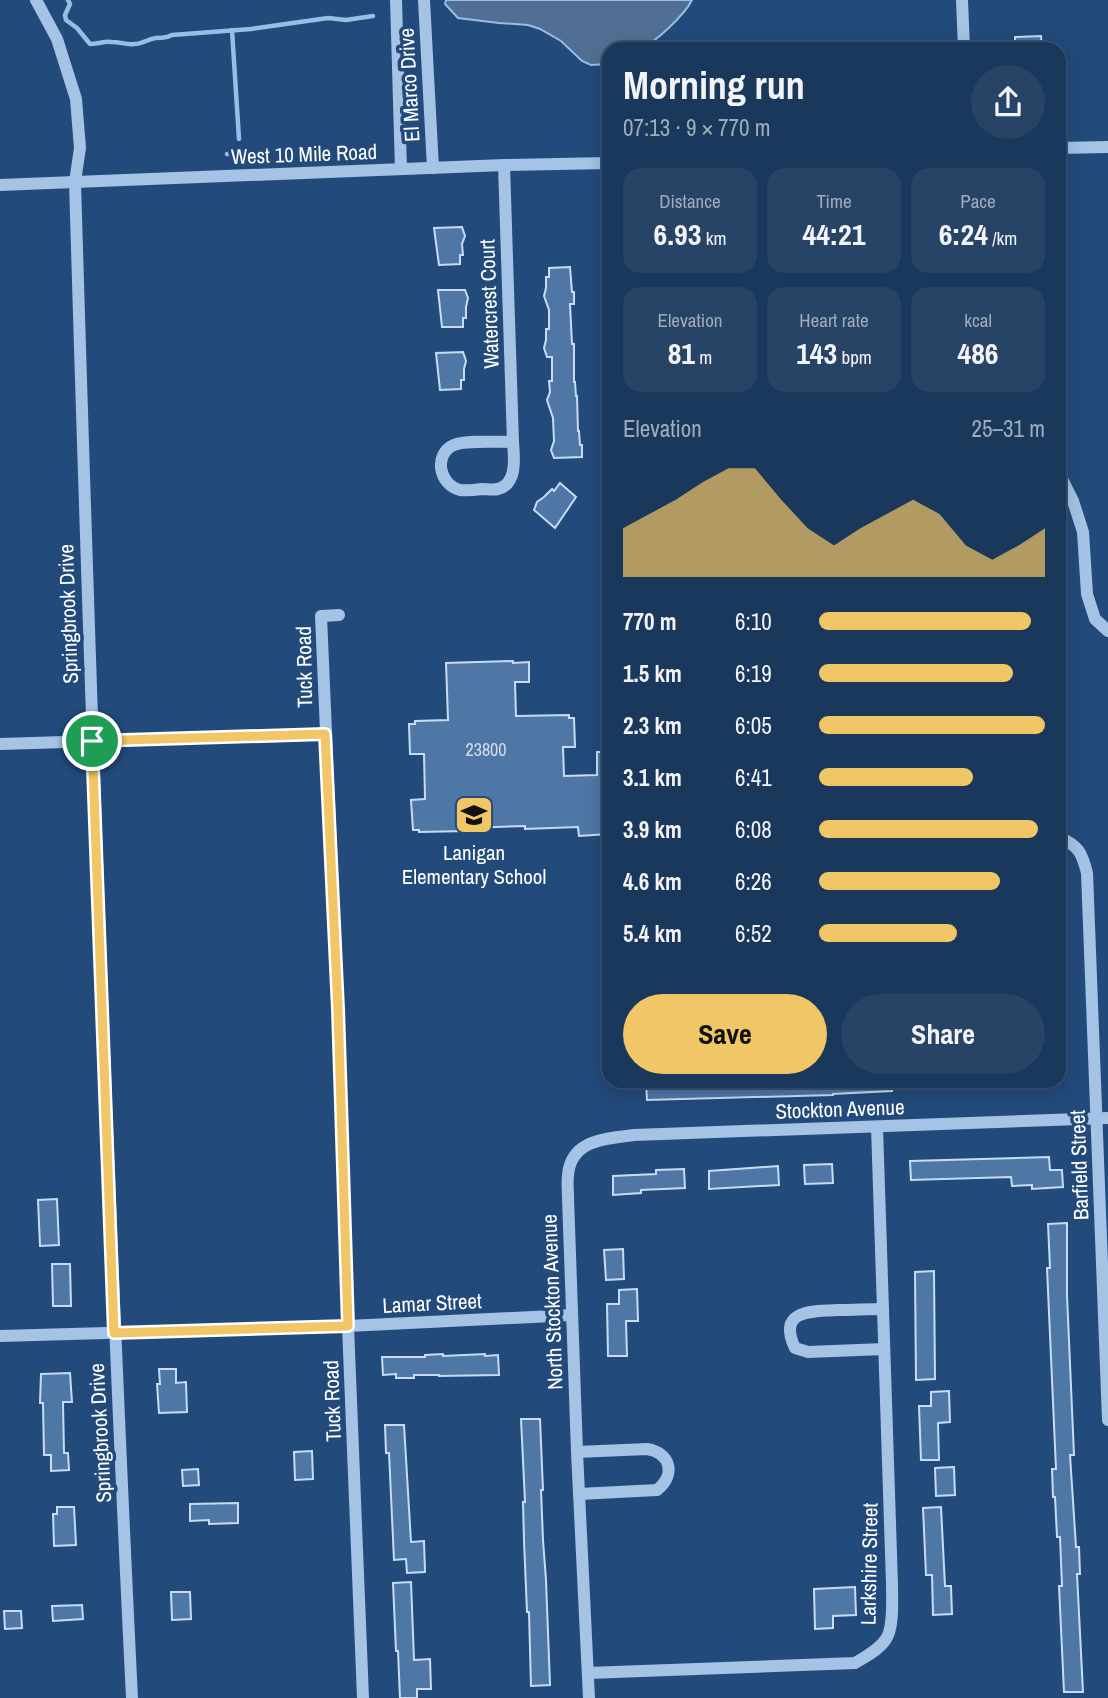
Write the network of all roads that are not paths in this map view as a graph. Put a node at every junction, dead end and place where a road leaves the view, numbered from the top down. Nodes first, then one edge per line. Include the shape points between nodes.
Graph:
1 (36, 0) edge
2 (396, 0) edge
3 (424, 0) edge
4 (962, 0) edge
5 (964, 42) edge
6 (1108, 147) edge
7 (1066, 148) edge
8 (602, 163) edge
9 (503, 165) junction
10 (433, 168) junction
11 (401, 169) junction
12 (75, 182) junction
13 (0, 185) edge
14 (513, 442) junction
15 (1066, 487) edge
16 (339, 615) dead end
17 (1108, 631) edge
18 (325, 734) junction
19 (92, 741) junction
20 (0, 744) edge
21 (1066, 840) edge
22 (1102, 1119) edge
23 (877, 1127) junction
24 (577, 1153) joint
25 (883, 1309) junction
26 (572, 1315) junction
27 (348, 1326) junction
28 (114, 1333) junction
29 (0, 1336) edge
30 (884, 1349) junction
31 (1108, 1420) edge
32 (577, 1452) junction
33 (579, 1494) junction
34 (588, 1673) junction
35 (132, 1698) edge
36 (363, 1698) edge
37 (589, 1698) edge

1 - 12 street, Springbrook Drive via 57,39 76,99 80,148
2 - 11 street, El Marco Drive
3 - 10 street, El Marco Drive
4 - 5 street
6 - 7 street
8 - 9 street, West 10 Mile Road
9 - 10 street, West 10 Mile Road
9 - 14 street, Watercrest Court
10 - 11 street, West 10 Mile Road
11 - 12 street, West 10 Mile Road
12 - 13 street, West 10 Mile Road
12 - 19 street, Springbrook Drive
14 - 14 street, Watercrest Court via 450,446 444,452 441,473 460,490 500,489 513,470
15 - 17 street via 1083,532 1087,594 1095,619
16 - 18 street, Tuck Road via 321,616
18 - 19 street
18 - 27 street, Tuck Road
19 - 20 street
19 - 28 street, Springbrook Drive
21 - 22 street, Barfield Street via 1082,855 1087,873
22 - 23 street, Stockton Avenue
22 - 31 street, Barfield Street
23 - 24 street, Stockton Avenue via 634,1135 594,1141
23 - 25 street, Larkshire Street
24 - 26 street, North Stockton Avenue via 568,1172
25 - 30 street, Larkshire Street
25 - 30 street via 810,1311 797,1316 789,1335 795,1348 807,1352
26 - 27 street, Lamar Street
26 - 32 street, North Stockton Avenue
27 - 28 street, Lamar Street
27 - 36 street, Tuck Road
28 - 29 street, Lamar Street
28 - 35 street, Springbrook Drive
30 - 34 street, Larkshire Street via 892,1584 887,1639 855,1663
32 - 33 street, North Stockton Avenue
32 - 33 street via 655,1450 663,1455 668,1469 657,1490
33 - 34 street, North Stockton Avenue
34 - 37 street, North Stockton Avenue

